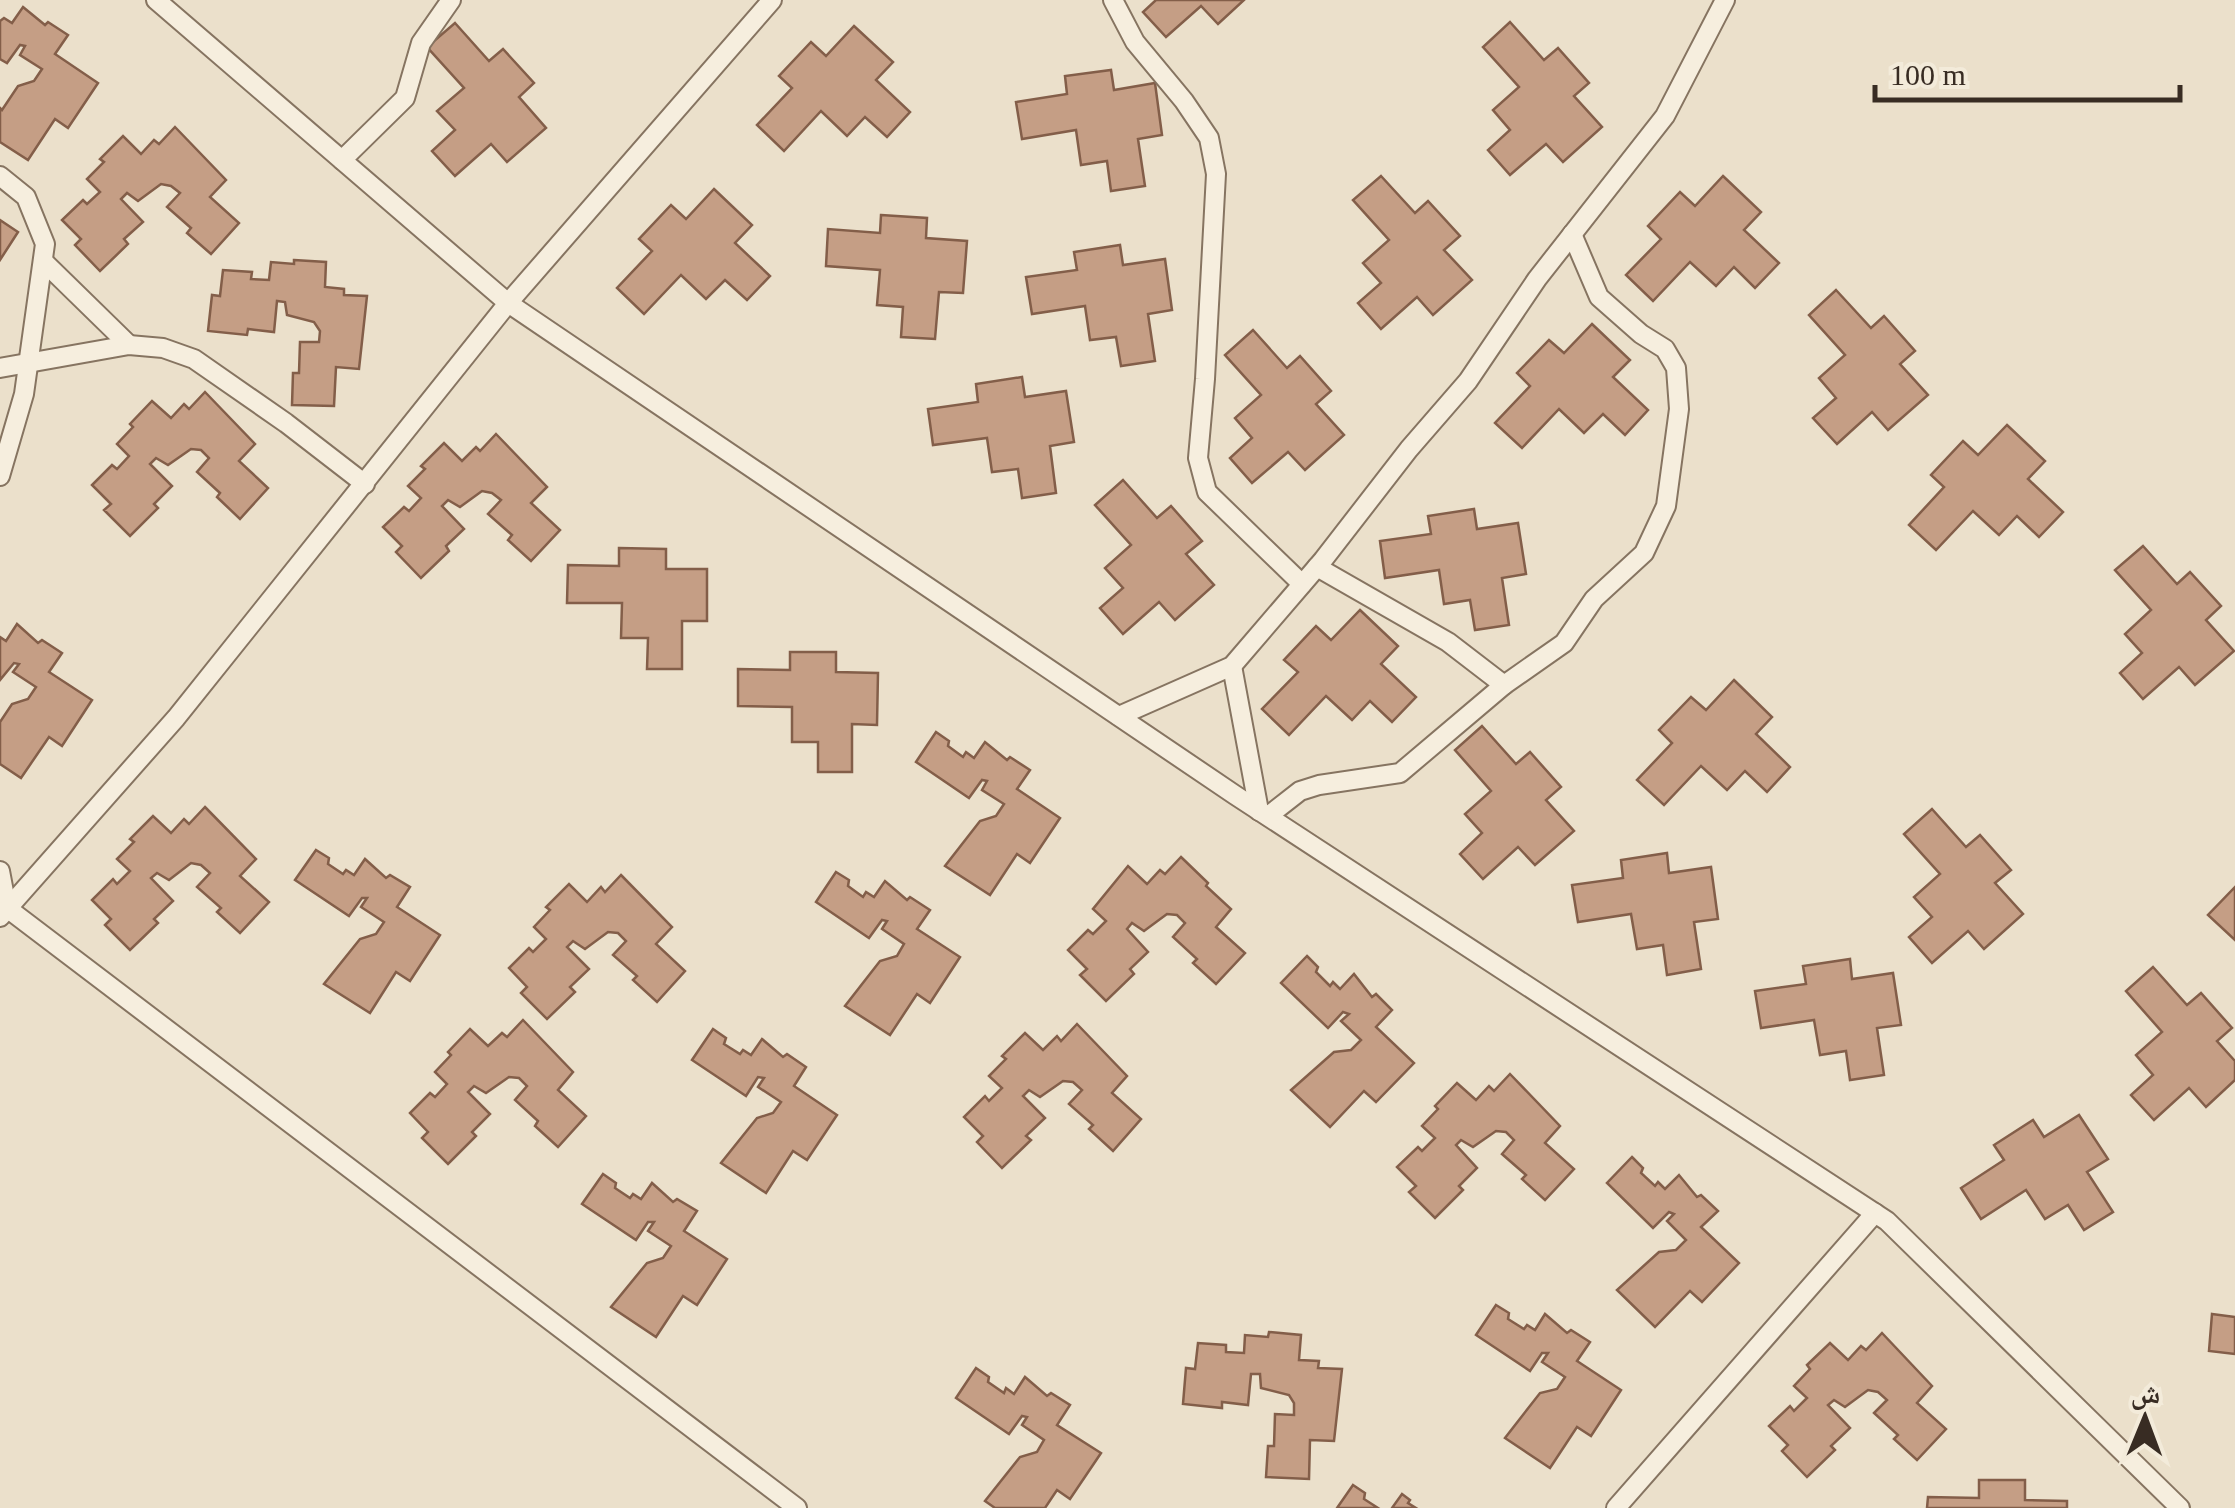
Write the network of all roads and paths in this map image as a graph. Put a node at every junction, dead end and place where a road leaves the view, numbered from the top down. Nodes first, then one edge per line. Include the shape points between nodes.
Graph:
1 (156, 0) edge
2 (451, 0) edge
3 (772, 0) edge
4 (1113, 0) edge
5 (1725, 0) edge
6 (342, 160) junction
7 (0, 176) edge
8 (1572, 234) junction
9 (43, 261) junction
10 (508, 302) junction
11 (129, 344) junction
12 (29, 362) junction
13 (0, 368) edge
14 (0, 476) edge
15 (365, 484) junction
16 (1317, 567) junction
17 (1302, 584) junction
18 (1232, 666) junction
19 (1504, 685) junction
20 (1119, 716) junction
21 (1264, 814) junction
22 (0, 870) edge
23 (4, 912) edge
24 (1875, 1213) junction
25 (797, 1508) edge
26 (1616, 1508) edge
27 (2180, 1508) edge

1 - 6 street
2 - 6 street via 421,43 405,98
3 - 10 street
4 - 17 street via 1135,42 1208,138 1216,174 1198,458 1207,492
5 - 8 street via 1666,116
6 - 10 street
7 - 9 street via 26,197 45,244
8 - 16 street via 1468,382
8 - 19 street via 1599,297 1666,350 1676,368 1679,409 1666,506 1644,553 1594,599 1564,643
9 - 11 street
9 - 12 street
10 - 15 street
10 - 20 street
11 - 12 street
11 - 15 street via 194,359
12 - 13 street
12 - 14 street
15 - 23 street via 176,718
16 - 17 street
16 - 19 street via 1448,642
17 - 18 street
18 - 20 street
18 - 21 street
19 - 21 street via 1400,772 1300,791
20 - 21 street
21 - 24 street
22 - 23 street
23 - 25 street
24 - 26 street
24 - 27 street

